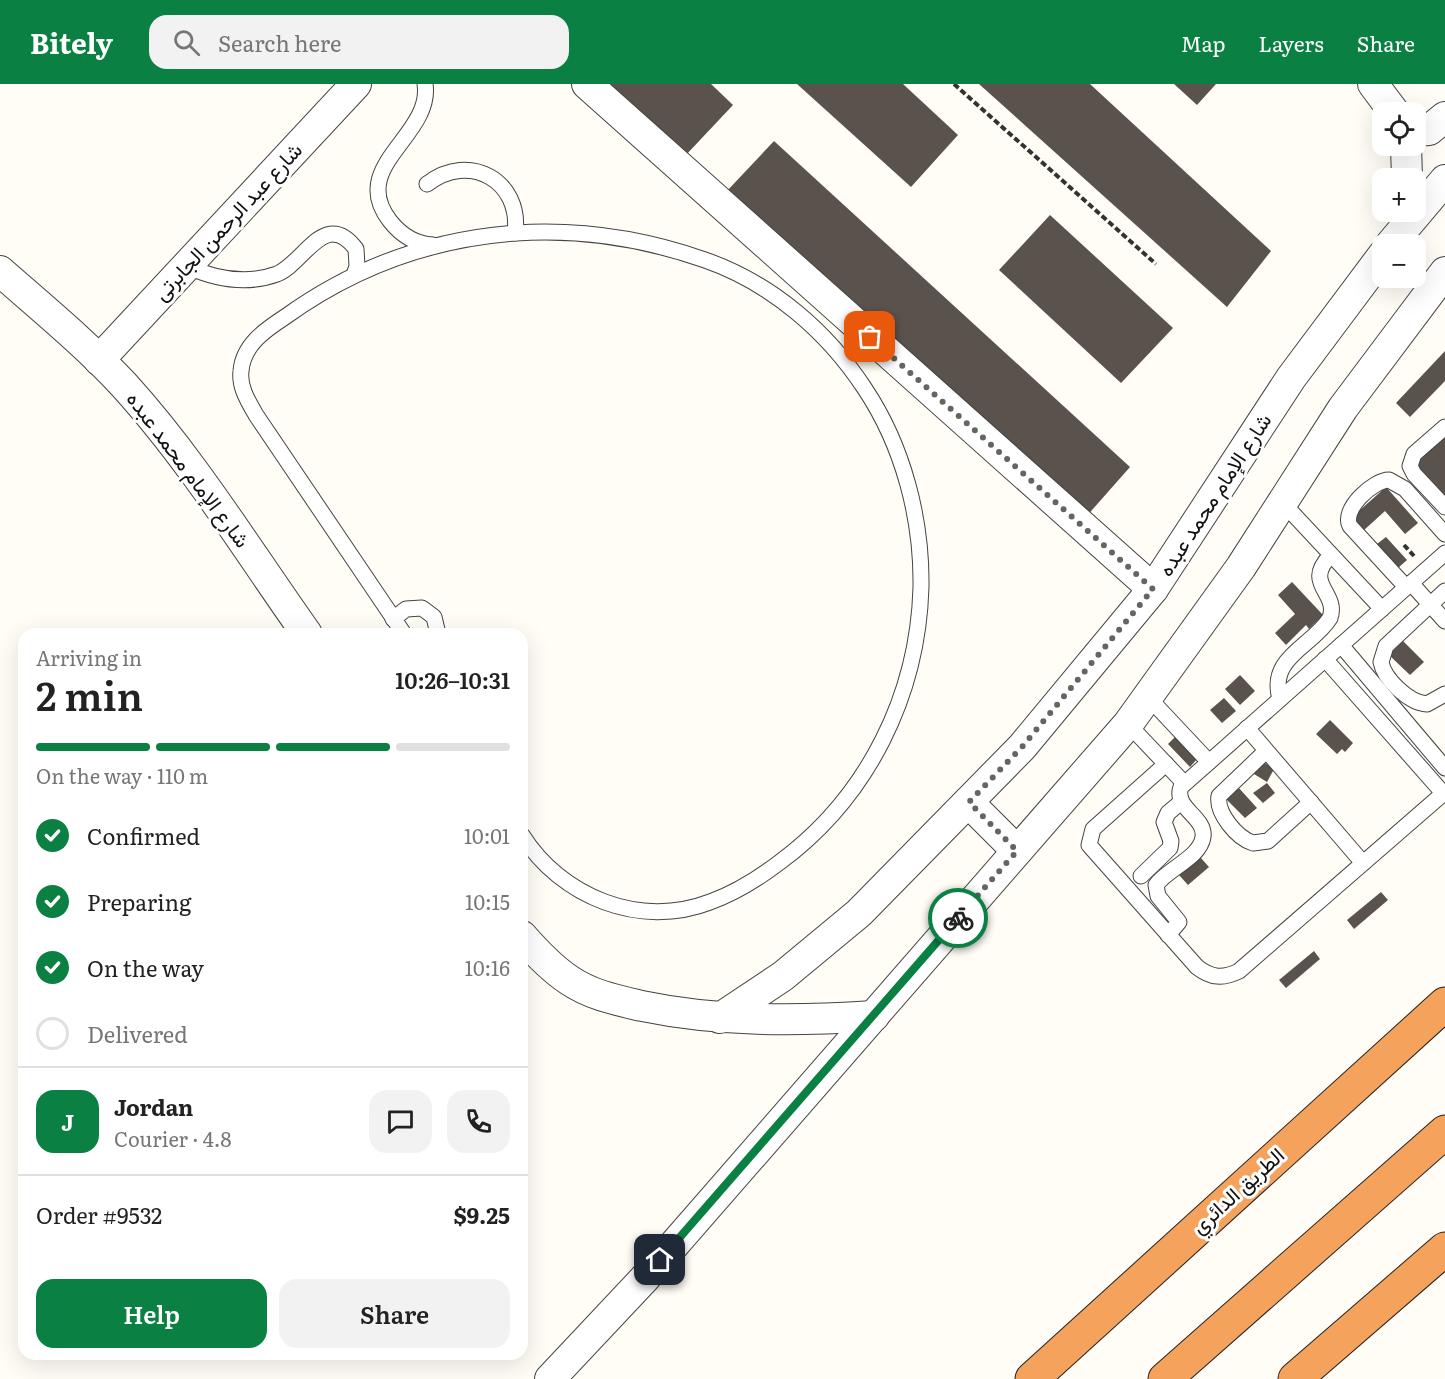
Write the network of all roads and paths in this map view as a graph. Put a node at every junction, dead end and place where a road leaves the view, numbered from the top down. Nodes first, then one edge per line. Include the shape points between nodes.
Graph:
1 (356, 84) edge
2 (424, 84) edge
3 (587, 84) edge
4 (954, 84) edge
5 (1372, 84) edge
6 (1387, 102) edge
7 (1445, 117) edge
8 (1426, 130) edge
9 (1445, 180) edge
10 (427, 184) dead end
11 (515, 233) junction
12 (1399, 234) edge
13 (439, 245) junction
14 (1156, 264) dead end
15 (186, 266) junction
16 (1372, 268) edge
17 (0, 271) edge
18 (354, 275) junction
19 (1442, 282) edge
20 (99, 360) junction
21 (1445, 427) edge
22 (1282, 502) junction
23 (1445, 507) edge
24 (1445, 534) edge
25 (1445, 553) edge
26 (1331, 555) junction
27 (1409, 585) junction
28 (1153, 589) junction
29 (1445, 591) edge
30 (1430, 605) junction
31 (1382, 609) junction
32 (393, 619) junction
33 (1445, 621) edge
34 (303, 628) edge
35 (400, 628) edge
36 (437, 628) edge
37 (1341, 645) junction
38 (1325, 659) junction
39 (1445, 694) edge
40 (1148, 697) junction
41 (1280, 699) junction
42 (1128, 724) junction
43 (1247, 728) junction
44 (1266, 750) junction
45 (1209, 762) junction
46 (1166, 764) junction
47 (1445, 768) edge
48 (1184, 783) junction
49 (1444, 792) edge
50 (969, 802) junction
51 (1181, 802) junction
52 (1311, 802) junction
53 (528, 843) edge
54 (1017, 851) junction
55 (1363, 863) junction
56 (1141, 876) dead end
57 (1168, 935) junction
58 (528, 943) edge
59 (1445, 1004) edge
60 (874, 1016) junction
61 (720, 1018) junction
62 (1445, 1132) edge
63 (1445, 1249) edge
64 (550, 1379) edge
65 (1032, 1379) edge
66 (1165, 1379) edge
67 (1294, 1379) edge

1 - 15 street, شارع عبد الرحمن الجابرتى
2 - 13 lane via 421,114 388,158 379,181 379,194 387,217 403,235
3 - 28 street
4 - 14 path
5 - 6 street
7 - 8 street
9 - 12 street, شارع الإمام محمد عبده
10 - 11 lane via 457,170 489,176 512,201 517,222
11 - 13 lane
11 - 53 lane via 585,234 679,251 746,279 813,326 855,373 886,426 910,494 921,576 911,667 890,727 858,783 838,808 767,872 711,902 667,911 644,911 580,892 544,864
13 - 18 lane
15 - 18 lane via 226,279 268,276 285,270 318,239 335,234 356,249
15 - 20 street, شارع عبد الرحمن الجابرتى
16 - 28 street, شارع الإمام محمد عبده via 1291,378
17 - 20 street, شارع الإمام محمد عبده
18 - 32 lane via 259,336 244,356 241,380 256,415
19 - 22 street via 1343,408
20 - 34 street, شارع الإمام محمد عبده via 168,437
21 - 23 lane via 1414,454 1410,466
22 - 26 lane
22 - 40 street via 1241,567
24 - 27 lane via 1405,489 1389,480 1378,482 1349,509 1350,526
25 - 27 lane
26 - 31 lane
26 - 41 lane via 1319,576 1331,604 1330,618 1285,662 1277,680
27 - 30 lane
27 - 31 lane
28 - 50 street, شارع الإمام محمد عبده via 1029,738
29 - 30 lane
30 - 33 lane
30 - 39 lane via 1386,646 1381,662 1389,678 1413,701 1427,704
31 - 37 lane
32 - 35 lane
32 - 36 lane via 406,609 422,608 434,617
37 - 38 lane
37 - 47 lane
38 - 41 lane
38 - 49 lane
40 - 42 street
40 - 45 lane
41 - 43 lane
42 - 46 lane
42 - 54 street
43 - 44 lane
43 - 45 lane
44 - 52 lane
44 - 52 lane via 1219,796 1220,810 1240,835 1253,843 1268,841
45 - 48 lane
46 - 48 lane
46 - 57 lane via 1093,830 1089,839 1091,850
48 - 51 lane via 1179,792
49 - 55 lane
50 - 54 street
50 - 61 street, شارع الإمام محمد عبده via 859,913 783,976
51 - 56 lane via 1164,822 1171,841 1168,852
51 - 57 lane via 1201,825 1203,837 1198,848 1156,885 1158,896 1179,922
52 - 55 lane
54 - 60 street
55 - 57 lane via 1239,971 1221,977 1204,973
58 - 61 street via 569,981 604,998
59 - 65 highway, الطريق الدائري
60 - 61 street
60 - 64 street via 645,1278
62 - 66 highway
63 - 67 highway

